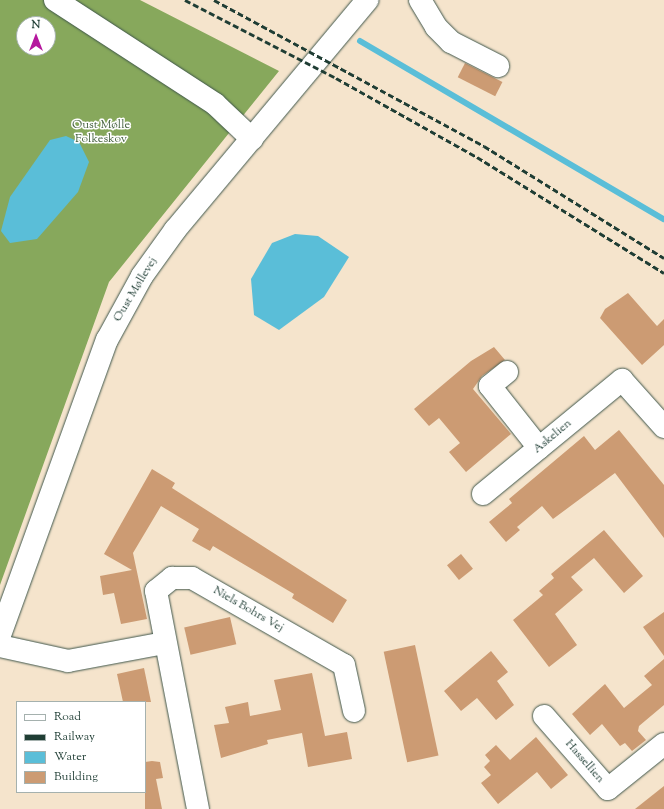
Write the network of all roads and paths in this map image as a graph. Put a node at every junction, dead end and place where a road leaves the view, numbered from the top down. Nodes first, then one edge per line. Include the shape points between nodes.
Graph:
1 (55, 0) edge
2 (367, 0) edge
3 (420, 0) edge
4 (498, 66) dead end
5 (252, 139) junction
6 (507, 372) dead end
7 (664, 427) edge
8 (539, 448) junction
9 (483, 494) dead end
10 (0, 635) edge
11 (164, 643) junction
12 (0, 646) edge
13 (354, 711) dead end
14 (544, 716) dead end
15 (664, 744) edge
16 (198, 809) edge

1 - 5 street via 215,104
2 - 5 street, Oust Møllevej
3 - 4 street via 436,27 451,42
5 - 10 street, Oust Møllevej via 175,230 142,276 107,340
6 - 8 street via 490,386
7 - 8 street, Askelien via 622,380
8 - 9 street, Askelien
11 - 12 street via 68,661
11 - 13 street, Niels Bohrs Vej via 156,591 172,578 192,578 344,665
11 - 16 street, Niels Bohrs Vej
14 - 15 street, Hassellien via 608,789

